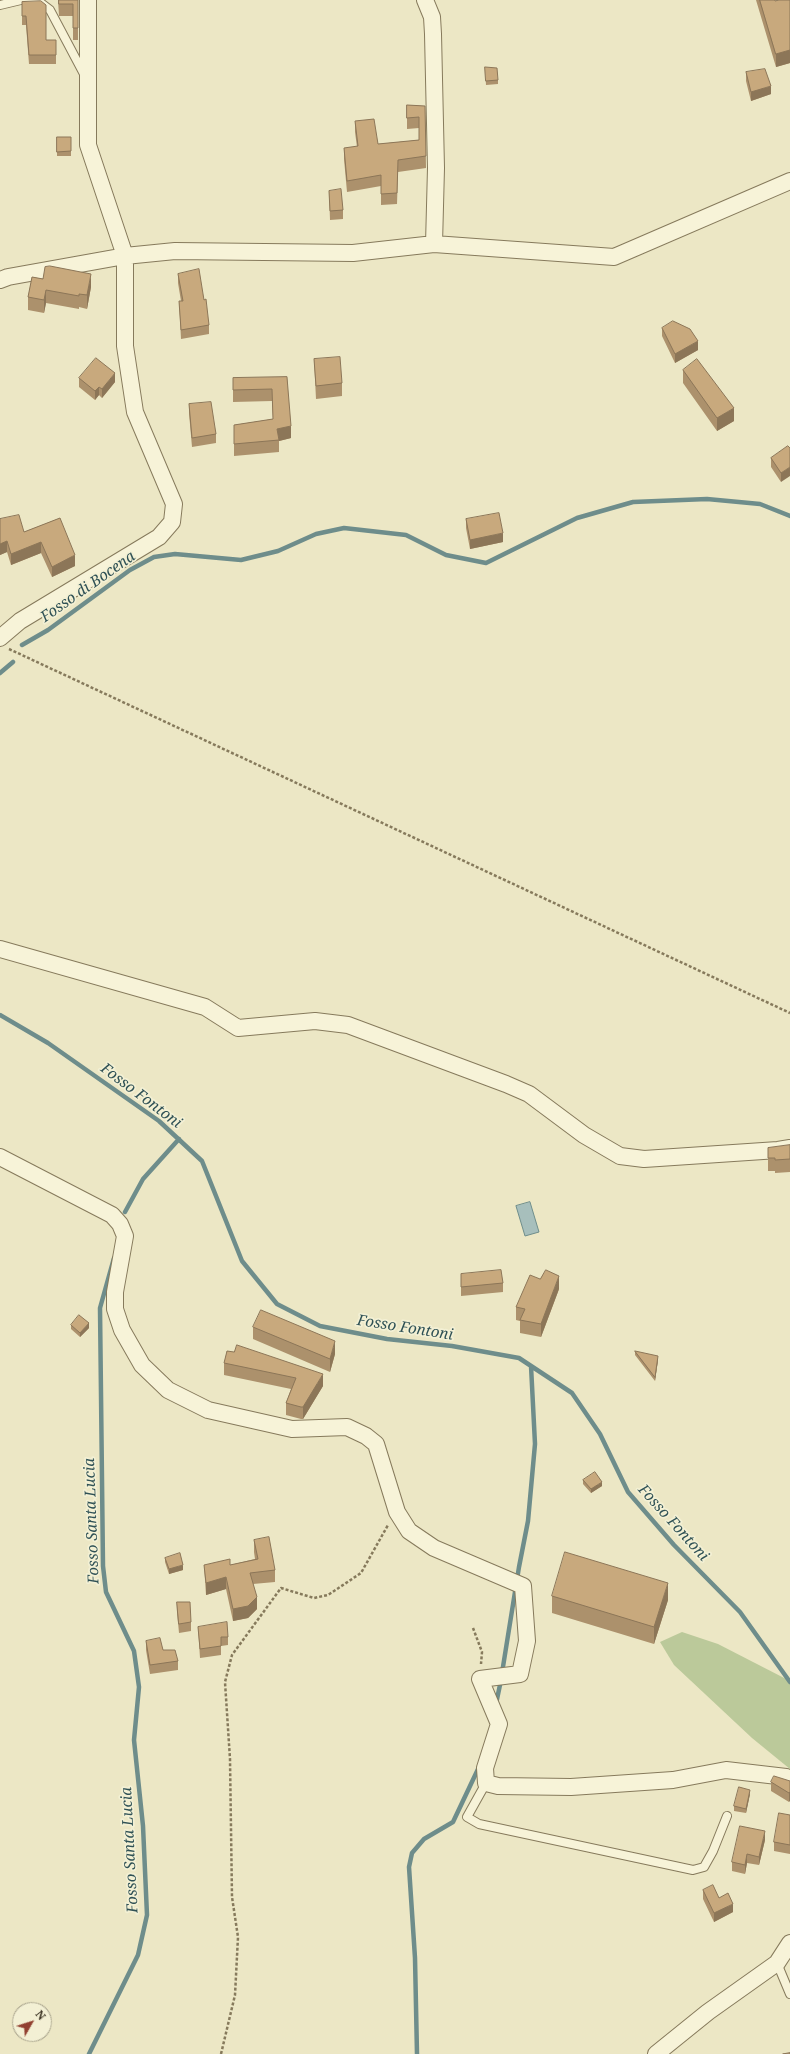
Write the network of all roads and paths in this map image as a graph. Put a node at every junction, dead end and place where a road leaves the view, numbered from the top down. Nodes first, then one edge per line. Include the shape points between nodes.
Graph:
1 (22, 0) edge
2 (88, 0) edge
3 (425, 0) edge
4 (0, 5) edge
5 (87, 80) junction
6 (790, 181) edge
7 (434, 244) junction
8 (125, 256) junction
9 (0, 280) edge
10 (4, 643) edge
11 (0, 949) edge
12 (790, 1013) edge
13 (790, 1148) edge
14 (0, 1157) edge
15 (397, 1512) junction
16 (473, 1628) dead end
17 (480, 1679) junction
18 (790, 1780) edge
19 (486, 1782) junction
20 (727, 1816) dead end
21 (790, 1943) edge
22 (777, 1963) junction
23 (790, 1994) edge
24 (221, 2054) edge
25 (656, 2054) edge

1 - 4 lane
1 - 5 lane via 37,0 50,10
2 - 5 street
3 - 7 street via 432,17 433,34 436,168
5 - 8 street via 88,145
6 - 7 street via 614,257
7 - 8 street via 353,253 175,250
8 - 9 street
8 - 10 street via 125,346 135,412 174,504 172,522 159,537 20,621
10 - 12 path
11 - 13 street via 205,1007 238,1028 315,1021 348,1025 529,1094 584,1135 620,1156 644,1159
14 - 15 street via 112,1215 120,1224 125,1236 115,1292 115,1309 122,1330 142,1365 168,1390 208,1410 292,1429 347,1427 366,1436 376,1444
15 - 17 street via 410,1531 434,1548 523,1586 526,1640 520,1674
15 - 24 path via 360,1574 328,1594 314,1598 281,1588 232,1655 225,1682 230,1759 232,1897 238,1937 235,1995
16 - 17 path via 482,1652
17 - 19 street via 498,1724 485,1768
18 - 19 street via 786,1777 726,1770 673,1780 571,1787 498,1786
19 - 20 lane via 466,1817 479,1824 693,1870 704,1867
21 - 22 street
22 - 23 lane
22 - 25 street via 708,2012

